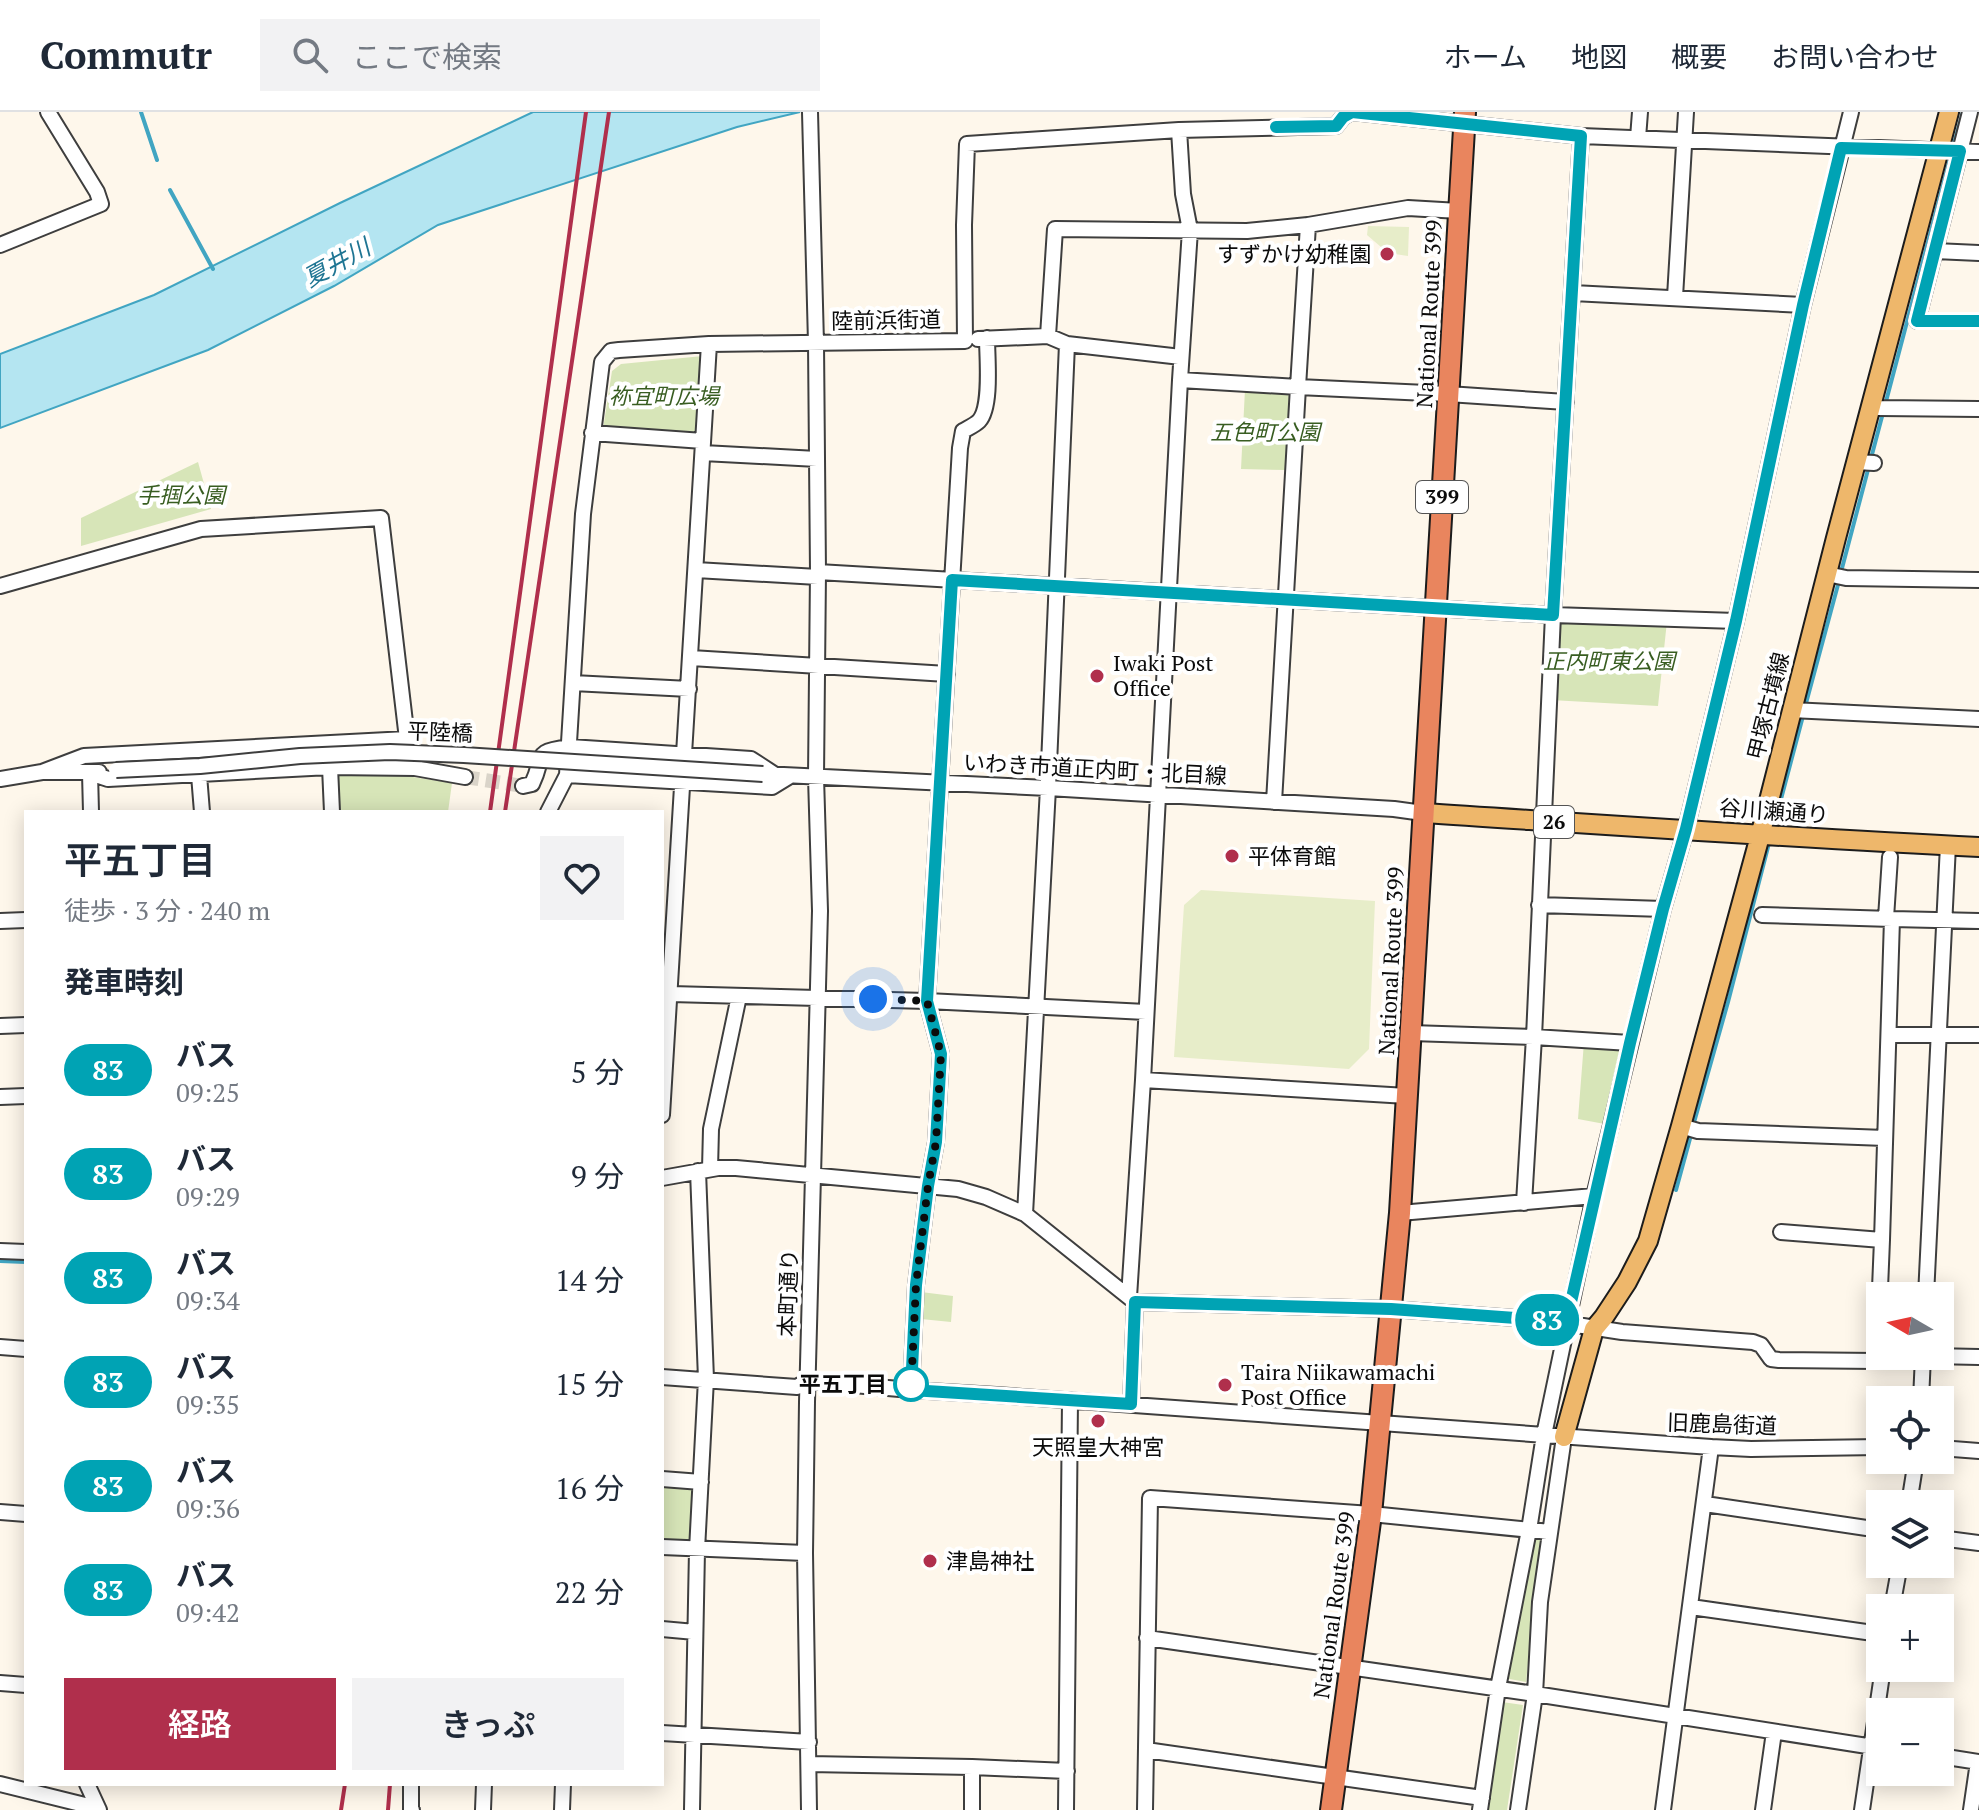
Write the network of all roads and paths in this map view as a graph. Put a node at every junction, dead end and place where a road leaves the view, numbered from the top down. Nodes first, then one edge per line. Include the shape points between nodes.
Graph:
1 (48, 112) edge
2 (810, 112) edge
3 (1640, 112) edge
4 (1686, 112) edge
5 (1851, 112) edge
6 (1949, 112) edge
7 (1970, 112) edge
8 (1343, 115) edge
9 (1455, 118) edge
10 (1275, 119) edge
11 (1179, 130) junction
12 (1581, 136) junction
13 (1638, 138) junction
14 (1685, 141) junction
15 (1841, 148) junction
16 (1951, 150) junction
17 (1979, 152) edge
18 (1459, 211) junction
19 (1308, 225) junction
20 (1190, 230) junction
21 (0, 245) edge
22 (1979, 253) edge
23 (1924, 260) junction
24 (1573, 293) junction
25 (1675, 297) junction
26 (1803, 305) junction
27 (1979, 321) edge
28 (1048, 336) junction
29 (987, 338) junction
30 (965, 341) junction
31 (816, 343) junction
32 (709, 344) junction
33 (1067, 344) junction
34 (1181, 357) junction
35 (1180, 380) junction
36 (1298, 387) junction
37 (1448, 394) junction
38 (1566, 402) junction
39 (1879, 407) junction
40 (1979, 409) edge
41 (592, 433) junction
42 (703, 447) junction
43 (817, 459) junction
44 (696, 570) junction
45 (818, 574) junction
46 (1836, 575) junction
47 (952, 580) junction
48 (1979, 580) edge
49 (1057, 585) junction
50 (0, 586) edge
51 (1169, 592) junction
52 (1286, 599) junction
53 (1437, 608) junction
54 (1553, 615) junction
55 (1736, 621) junction
56 (691, 658) junction
57 (817, 665) junction
58 (947, 674) junction
59 (573, 683) junction
60 (689, 689) junction
61 (1801, 711) junction
62 (1979, 719) edge
63 (407, 739) junction
64 (570, 747) junction
65 (685, 753) junction
66 (330, 767) junction
67 (415, 768) junction
68 (42, 772) junction
69 (90, 773) junction
70 (199, 775) junction
71 (567, 775) junction
72 (776, 775) junction
73 (465, 777) tunnel mouth
74 (816, 777) junction
75 (0, 779) edge
76 (683, 782) junction
77 (940, 783) junction
78 (523, 786) dead end
79 (1048, 788) junction
80 (1157, 795) junction
81 (1274, 802) junction
82 (91, 810) edge
83 (202, 810) edge
84 (332, 810) edge
85 (549, 810) edge
86 (1423, 813) junction
87 (1543, 821) junction
88 (1686, 829) junction
89 (1760, 836) junction
90 (1948, 845) junction
91 (1979, 847) edge
92 (1890, 857) dead end
93 (1539, 905) junction
94 (1663, 909) junction
95 (1762, 915) dead end
96 (1889, 918) junction
97 (24, 920) edge
98 (0, 921) edge
99 (1943, 921) junction
100 (1979, 921) edge
101 (671, 994) junction
102 (739, 996) junction
103 (818, 998) junction
104 (927, 1001) junction
105 (1037, 1006) junction
106 (1146, 1012) junction
107 (24, 1025) edge
108 (0, 1026) edge
109 (1411, 1033) junction
110 (1938, 1034) junction
111 (1889, 1035) junction
112 (1979, 1035) edge
113 (1534, 1037) junction
114 (1630, 1043) junction
115 (1143, 1080) junction
116 (664, 1088) edge
117 (24, 1096) edge
118 (1407, 1096) junction
119 (0, 1097) edge
120 (1681, 1126) junction
121 (1885, 1138) junction
122 (704, 1170) junction
123 (814, 1175) junction
124 (664, 1178) edge
125 (928, 1186) junction
126 (1594, 1196) junction
127 (1524, 1203) junction
128 (1400, 1213) junction
129 (1025, 1214) junction
130 (1781, 1232) dead end
131 (1882, 1240) junction
132 (0, 1251) edge
133 (24, 1252) edge
134 (1880, 1282) edge
135 (1927, 1282) edge
136 (1132, 1300) junction
137 (1391, 1309) junction
138 (1566, 1324) junction
139 (1594, 1329) junction
140 (0, 1347) edge
141 (24, 1349) edge
142 (1954, 1356) edge
143 (1979, 1357) edge
144 (1866, 1361) edge
145 (664, 1377) edge
146 (706, 1379) junction
147 (807, 1381) junction
148 (911, 1390) junction
149 (1070, 1400) junction
150 (1131, 1404) junction
151 (1379, 1422) junction
152 (1544, 1435) junction
153 (1564, 1437) junction
154 (1711, 1447) junction
155 (1866, 1447) edge
156 (1954, 1449) edge
157 (1979, 1451) edge
158 (664, 1479) edge
159 (701, 1482) junction
160 (1705, 1504) junction
161 (0, 1512) edge
162 (24, 1514) edge
163 (1371, 1514) junction
164 (1866, 1528) edge
165 (1529, 1530) junction
166 (1550, 1532) junction
167 (1954, 1540) edge
168 (1979, 1543) edge
169 (664, 1547) edge
170 (697, 1550) junction
171 (805, 1553) junction
172 (1691, 1607) junction
173 (664, 1629) edge
174 (695, 1632) junction
175 (1866, 1632) edge
176 (1147, 1638) junction
177 (1349, 1666) junction
178 (0, 1683) edge
179 (24, 1685) edge
180 (1498, 1688) junction
181 (1535, 1694) junction
182 (1677, 1717) junction
183 (1774, 1732) junction
184 (664, 1733) edge
185 (695, 1735) junction
186 (809, 1742) junction
187 (1866, 1746) edge
188 (1146, 1750) junction
189 (1954, 1758) edge
190 (1978, 1762) edge
191 (809, 1764) junction
192 (972, 1767) junction
193 (1067, 1771) junction
194 (1336, 1778) junction
195 (0, 1784) edge
196 (88, 1786) edge
197 (411, 1786) edge
198 (484, 1786) edge
199 (563, 1786) edge
200 (1867, 1786) edge
201 (1481, 1804) edge
202 (98, 1809) edge
203 (412, 1810) edge
204 (483, 1810) edge
205 (562, 1810) edge
206 (692, 1810) edge
207 (809, 1810) edge
208 (972, 1810) edge
209 (1066, 1810) edge
210 (1145, 1810) edge
211 (1331, 1810) edge
212 (1518, 1810) edge
213 (1663, 1810) edge
214 (1763, 1810) edge
215 (1862, 1810) edge
216 (1971, 1810) edge

1 - 21 street via 101,204
2 - 31 street
3 - 13 street
4 - 14 street
5 - 15 street
6 - 16 main road, 甲塚古墳線
7 - 16 street
8 - 9 street
8 - 10 street, 陸前浜街道 via 1336,126
9 - 12 street
9 - 18 highway, National Route 399 / 399
10 - 11 street, 陸前浜街道
11 - 20 street
11 - 30 street, 陸前浜街道 via 967,144
12 - 13 street
12 - 24 street
13 - 14 street
14 - 15 street
14 - 25 street
15 - 16 street
15 - 26 street
16 - 17 street
16 - 23 main road, 甲塚古墳線
16 - 23 street
18 - 19 street via 1408,208
18 - 37 highway, National Route 399 / 399
19 - 20 street
19 - 36 street
20 - 28 street via 1055,229
20 - 34 street
22 - 23 street
23 - 27 street via 1917,321
23 - 39 main road, 甲塚古墳線
24 - 25 street
24 - 38 street
25 - 26 street
26 - 55 street
28 - 29 street
28 - 33 street
29 - 30 street
29 - 47 street via 985,411 963,431 961,440
30 - 31 street, 陸前浜街道
31 - 32 street
31 - 43 street, 陸前浜街道
32 - 41 street via 611,351 602,362
32 - 42 street
33 - 34 street
33 - 49 street
34 - 35 street
35 - 36 street
35 - 51 street
36 - 37 street
36 - 52 street
37 - 38 street
37 - 53 highway, National Route 399 / 399
38 - 54 street
39 - 40 street
39 - 46 main road, 甲塚古墳線
41 - 42 street
41 - 59 street
42 - 43 street
42 - 44 street
43 - 45 street, 陸前浜街道
44 - 45 street
44 - 56 street
45 - 47 street
45 - 57 street, 陸前浜街道
46 - 48 street
46 - 61 main road, 甲塚古墳線
47 - 49 street
47 - 58 street
49 - 51 street
49 - 79 street
50 - 63 street via 201,529 381,518
51 - 52 street
51 - 80 street
52 - 53 street
52 - 81 street
53 - 54 street
53 - 86 highway, National Route 399 / 399
54 - 55 street
54 - 87 street
55 - 88 street
56 - 57 street
56 - 60 street
57 - 58 street
57 - 74 street, 陸前浜街道
58 - 77 street
59 - 60 street
59 - 64 street
60 - 65 street
61 - 62 street
61 - 89 main road, 甲塚古墳線
63 - 67 street
63 - 68 street via 84,756
64 - 65 street
64 - 71 street
64 - 78 street via 546,750 532,784
65 - 72 street via 751,759
65 - 76 street
66 - 67 street
66 - 70 street
66 - 84 street
67 - 73 street
68 - 69 street
68 - 75 street
69 - 70 street via 108,779
69 - 72 street, 平陸橋, bridge via 390,752
69 - 82 street
70 - 83 street
71 - 76 street
71 - 85 street
72 - 74 street, いわき市道正内町・北目線
72 - 76 street via 772,787
74 - 77 street, いわき市道正内町・北目線
74 - 103 street, 本町通り
76 - 101 street
77 - 79 street, いわき市道正内町・北目線
77 - 104 street
79 - 80 street, いわき市道正内町・北目線
79 - 105 street
80 - 81 street, いわき市道正内町・北目線
80 - 106 street
81 - 86 street, いわき市道正内町・北目線
86 - 87 main road, 谷川瀬通り / 26
86 - 109 highway, National Route 399 / 399
87 - 88 main road, 谷川瀬通り / 26
87 - 93 street
88 - 89 main road, 谷川瀬通り / 26
88 - 94 street
89 - 90 main road, 谷川瀬通り / 26
89 - 120 main road, 甲塚古墳線
90 - 91 main road, 谷川瀬通り / 26
90 - 99 street
92 - 96 street
93 - 94 street
93 - 113 street
94 - 114 street
95 - 96 street
96 - 99 street
96 - 111 street
97 - 98 street
99 - 100 street
99 - 110 street
101 - 102 street
101 - 116 street
102 - 103 street
102 - 122 street
103 - 104 street
103 - 123 street, 本町通り
104 - 105 street
104 - 125 street via 941,1054
105 - 106 street
105 - 129 street
106 - 115 street
107 - 108 street
109 - 113 street
109 - 118 highway, National Route 399 / 399
110 - 111 street
110 - 112 street
110 - 135 street
111 - 121 street
113 - 114 street
113 - 127 street
114 - 126 street
115 - 118 street
115 - 136 street
117 - 119 street
118 - 128 highway, National Route 399 / 399
120 - 121 street
120 - 139 main road, 甲塚古墳線 via 1648,1241
121 - 131 street
122 - 123 street
122 - 124 street
122 - 146 street
123 - 125 street
123 - 147 street, 本町通り
125 - 129 street via 974,1193
125 - 148 street
126 - 127 street
126 - 138 street
127 - 128 street
128 - 137 highway, National Route 399 / 399
129 - 136 street
130 - 131 street
131 - 134 street
132 - 133 street
136 - 137 street
136 - 150 street
137 - 138 street
137 - 151 highway, National Route 399 / 399
138 - 139 street
138 - 152 street
139 - 144 street via 1753,1342 1779,1360
139 - 153 main road, 甲塚古墳線
140 - 141 street
142 - 143 street
145 - 146 street
146 - 147 street via 797,1387
146 - 159 street
147 - 148 street
147 - 171 street, 本町通り
148 - 149 street
149 - 150 street
149 - 193 street
150 - 151 street
151 - 152 street
151 - 163 highway, National Route 399 / 399
152 - 153 street, 旧鹿島街道
152 - 165 street
153 - 154 street, 旧鹿島街道
153 - 166 street
154 - 155 street, 旧鹿島街道
154 - 160 street
156 - 157 street
158 - 159 street
159 - 170 street
160 - 164 street
160 - 172 street
161 - 162 street
163 - 165 street
163 - 176 street via 1150,1498
163 - 177 highway, National Route 399 / 399
165 - 166 street
165 - 180 street
166 - 181 street
167 - 168 street
169 - 170 street
170 - 171 street
170 - 174 street
171 - 186 street, 本町通り
172 - 175 street
172 - 182 street
173 - 174 street
174 - 185 street
176 - 177 street
176 - 188 street
177 - 180 street
177 - 194 highway, National Route 399 / 399
178 - 179 street
180 - 181 street
180 - 201 street
181 - 182 street
181 - 212 street
182 - 183 street
182 - 213 street
183 - 187 street
183 - 214 street
184 - 185 street
185 - 186 street
185 - 206 street
186 - 191 street, 本町通り
188 - 194 street
188 - 210 street
189 - 190 street
190 - 216 street
191 - 192 street
191 - 207 street, 本町通り
192 - 193 street
192 - 208 street
193 - 209 street
194 - 201 street
194 - 211 highway, National Route 399 / 399
195 - 202 street
196 - 202 street
197 - 203 street
198 - 204 street
199 - 205 street
200 - 215 street

